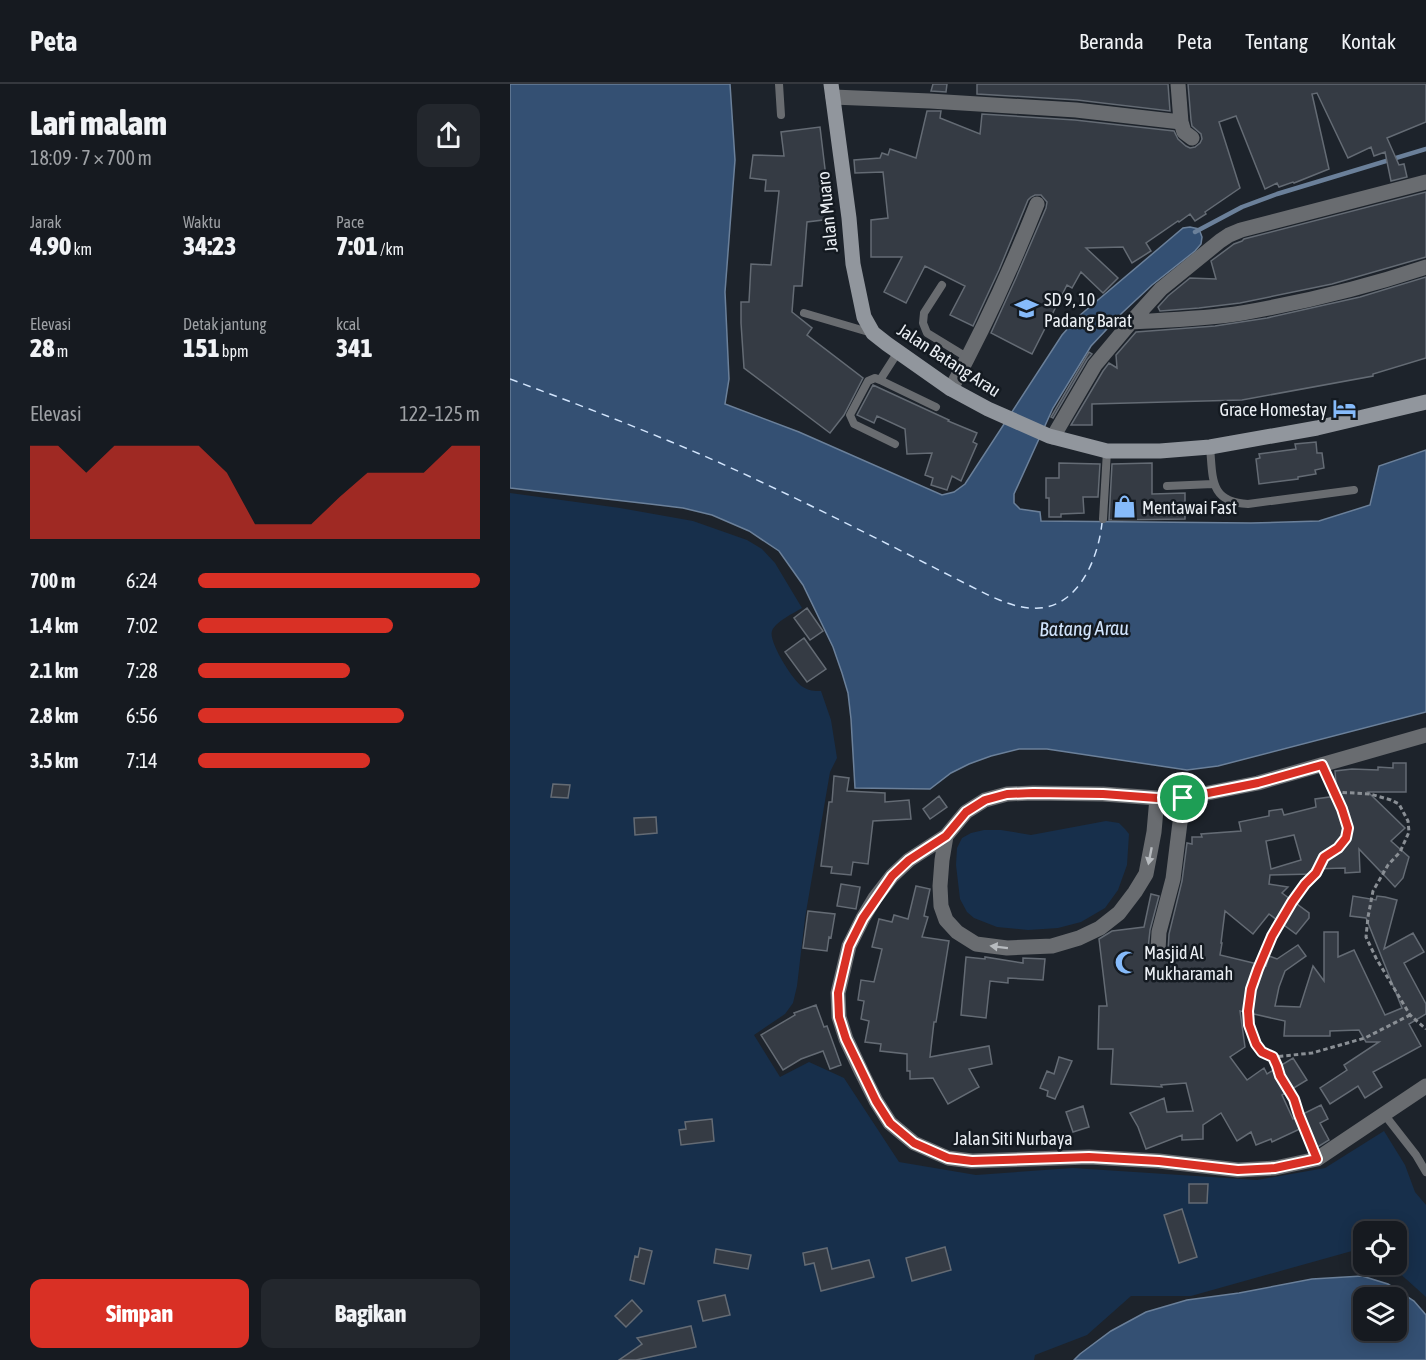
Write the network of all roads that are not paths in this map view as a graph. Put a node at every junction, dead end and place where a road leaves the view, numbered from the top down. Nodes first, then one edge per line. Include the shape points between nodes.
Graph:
1 (779, 84) edge
2 (1178, 84) edge
3 (832, 90) edge
4 (781, 115) dead end
5 (1181, 122) junction
6 (1192, 138) dead end
7 (1426, 182) edge
8 (1037, 204) dead end
9 (1426, 267) edge
10 (942, 285) dead end
11 (804, 313) dead end
12 (1131, 322) junction
13 (873, 333) junction
14 (898, 352) junction
15 (968, 358) junction
16 (880, 380) junction
17 (951, 388) junction
18 (1426, 402) edge
19 (936, 407) dead end
20 (1051, 437) junction
21 (895, 444) dead end
22 (1210, 447) junction
23 (1107, 451) junction
24 (1213, 484) junction
25 (1167, 486) dead end
26 (1354, 490) dead end
27 (1103, 519) dead end
28 (1419, 737) edge
29 (1426, 746) edge
30 (1157, 798) junction
31 (1183, 798) junction
32 (946, 836) junction
33 (1158, 950) dead end
34 (1426, 1086) edge
35 (1384, 1114) junction
36 (1416, 1155) junction
37 (1426, 1158) edge
38 (1426, 1172) edge

1 - 4 lane
2 - 5 street
3 - 5 street
3 - 13 main road, Jalan Muaro via 852,264 864,317
5 - 6 street via 1184,132
7 - 12 street via 1229,235 1161,289
8 - 15 street
9 - 12 street via 1374,284 1240,313
10 - 15 lane via 924,313 923,323 927,333
11 - 13 lane
12 - 20 street via 1095,365
13 - 14 main road, Jalan Batang Arau
14 - 16 lane
14 - 17 main road, Jalan Batang Arau
15 - 17 street
16 - 19 lane
16 - 21 lane via 868,381 850,416 854,424
17 - 20 main road, Jalan Batang Arau via 988,410
18 - 22 main road, Jalan Batang Arau via 1317,428
20 - 23 main road, Jalan Batang Arau
22 - 23 main road, Jalan Batang Arau
22 - 24 lane
23 - 27 lane
24 - 25 lane
24 - 26 lane via 1225,497 1248,504
28 - 29 street
28 - 31 street via 1258,783
30 - 31 street
30 - 32 street via 1007,794 985,800 966,812
30 -> 32 street via 1146,874 1136,892 1100,928 1052,946 1007,948 976,944 957,932 946,920 941,906
31 - 33 street via 1173,879
32 - 35 street, Jalan Siti Nurbaya via 909,860 875,898 849,946 838,993 839,1017 846,1039 872,1091 890,1123 914,1143 948,1158 972,1161 1089,1157 1238,1170 1275,1168 1317,1159
34 - 35 street, Jalan Siti Nurbaya
35 - 36 lane
36 - 37 lane
36 - 38 lane

